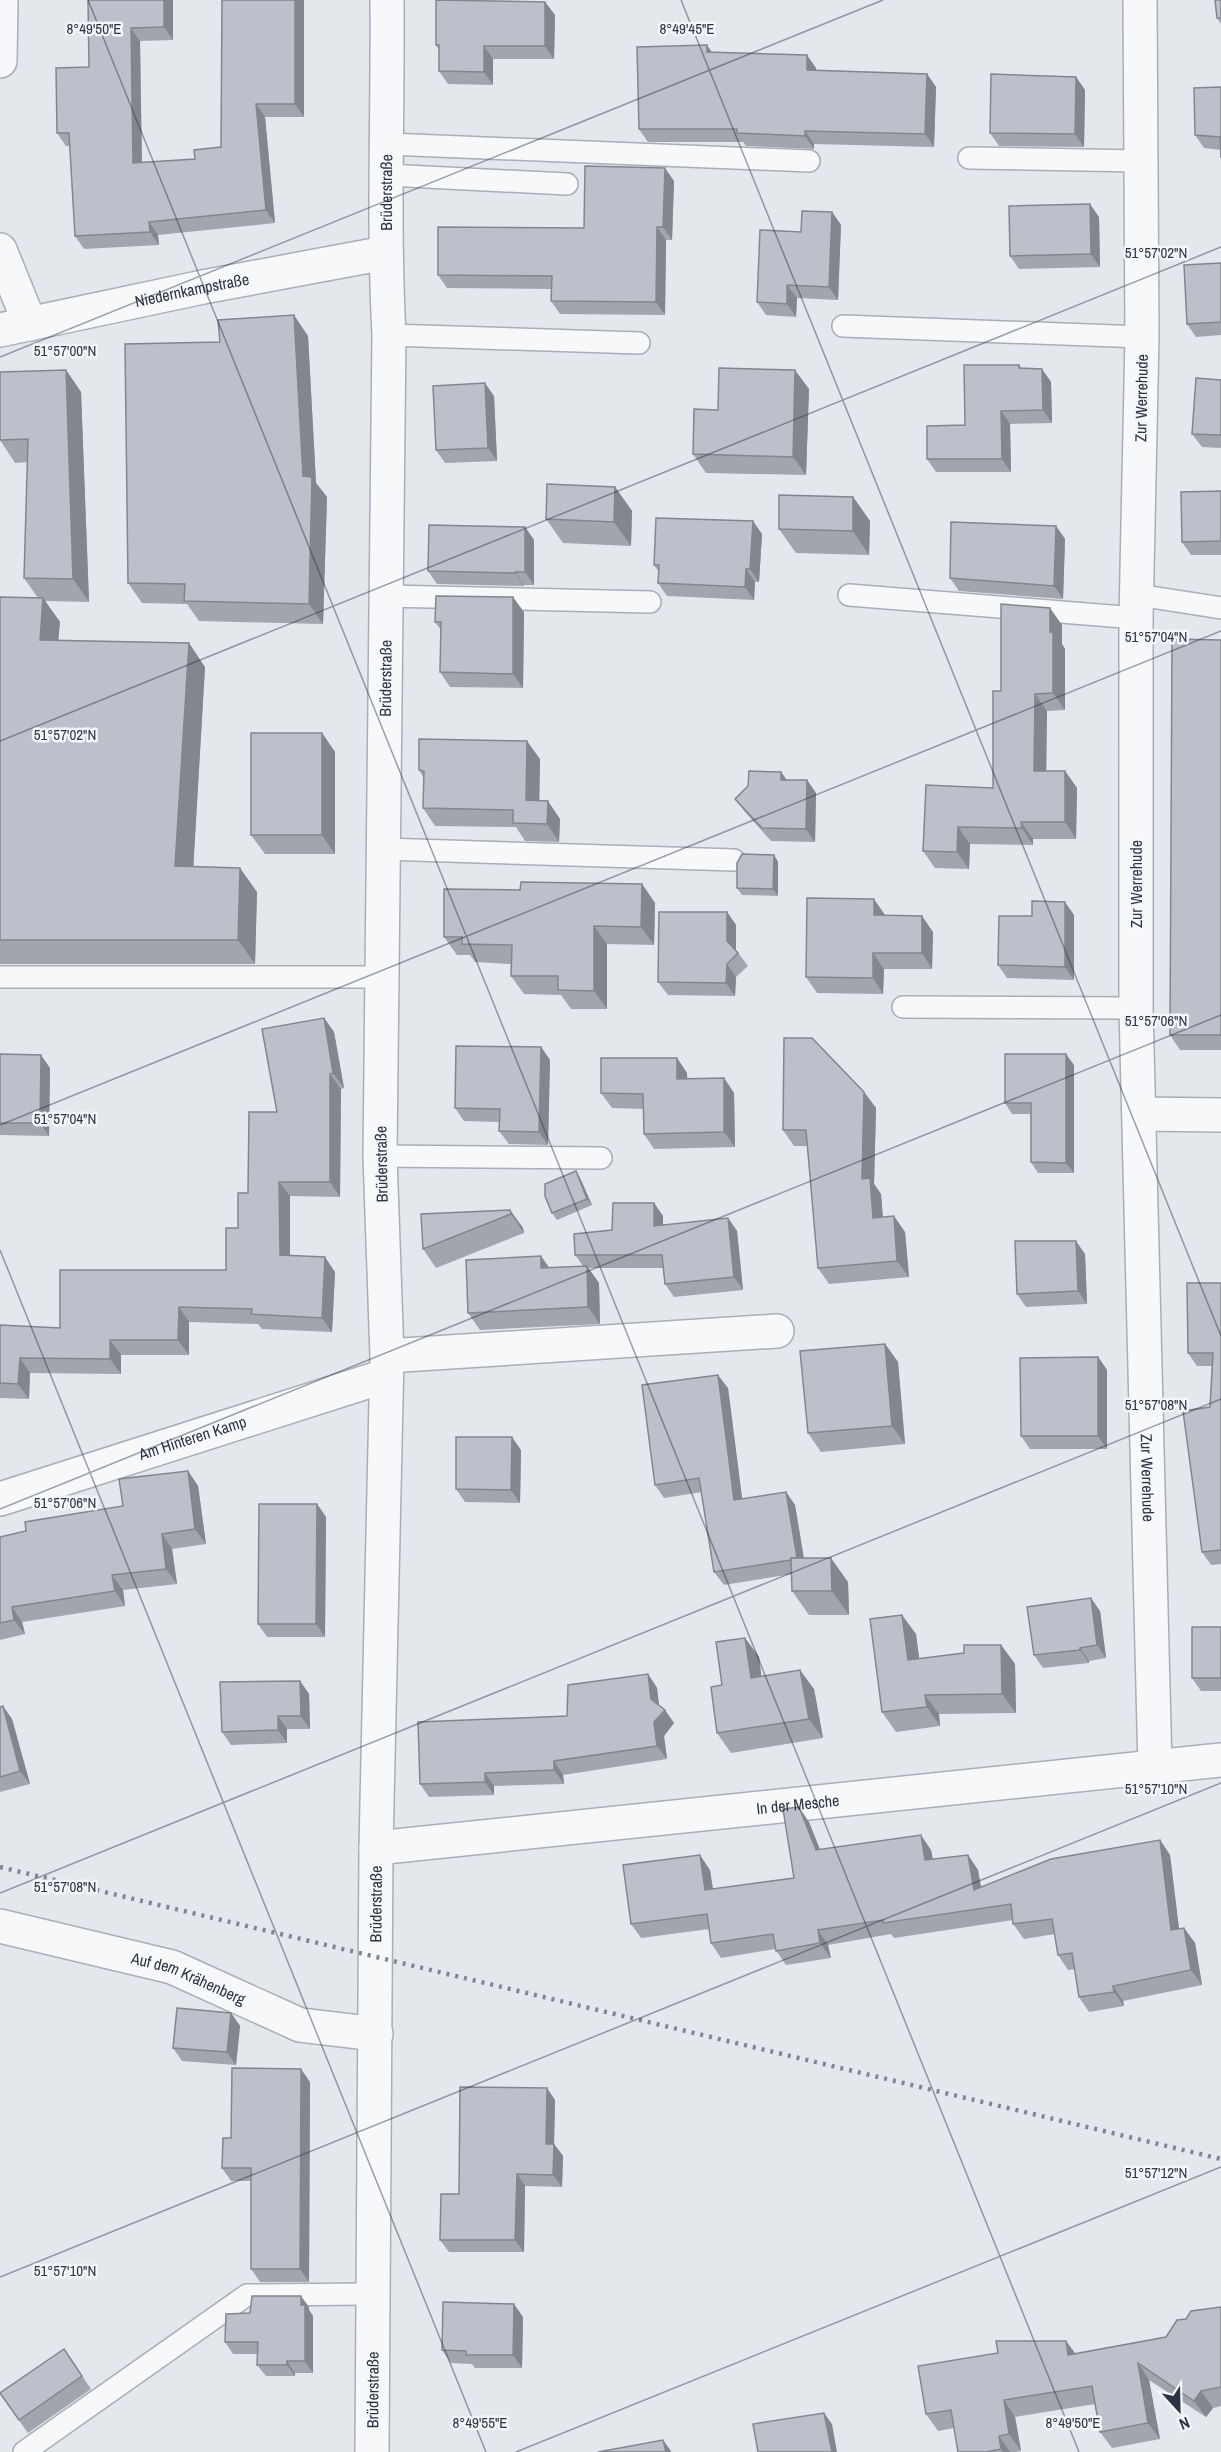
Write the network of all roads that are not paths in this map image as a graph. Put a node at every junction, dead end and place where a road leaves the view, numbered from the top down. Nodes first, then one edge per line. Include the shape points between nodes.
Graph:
1 (1, 0) edge
2 (387, 0) edge
3 (1140, 0) edge
4 (0, 61) edge
5 (969, 158) dead end
6 (387, 159) junction
7 (809, 161) dead end
8 (1140, 161) junction
9 (567, 184) dead end
10 (0, 250) edge
11 (385, 253) junction
12 (843, 326) dead end
13 (15, 327) edge
14 (388, 335) junction
15 (1142, 337) junction
16 (639, 344) dead end
17 (849, 595) dead end
18 (386, 596) junction
19 (650, 602) dead end
20 (1137, 607) junction
21 (1221, 608) edge
22 (383, 849) junction
23 (734, 860) dead end
24 (0, 977) edge
25 (382, 977) junction
26 (903, 1007) dead end
27 (1136, 1008) junction
28 (1139, 1114) junction
29 (1221, 1115) edge
30 (380, 1156) junction
31 (602, 1158) dead end
32 (777, 1331) dead end
33 (386, 1366) junction
34 (0, 1499) edge
35 (1221, 1760) edge
36 (1155, 1768) junction
37 (376, 1848) junction
38 (0, 1926) edge
39 (376, 2034) junction
40 (372, 2294) junction
41 (24, 2452) edge
42 (372, 2452) edge

1 - 4 street
2 - 6 street, Brüderstraße
3 - 8 street, Zur Werrehude
5 - 8 lane
6 - 7 lane
6 - 9 lane
6 - 11 street, Brüderstraße
8 - 15 street, Zur Werrehude
10 - 13 street
11 - 13 street, Niedernkampstraße
11 - 14 street, Brüderstraße
12 - 15 lane
14 - 16 lane
14 - 18 street, Brüderstraße
15 - 20 street, Zur Werrehude
17 - 20 lane
18 - 19 lane
18 - 22 street, Brüderstraße
20 - 21 lane
20 - 27 street, Zur Werrehude
22 - 23 lane
22 - 25 street, Brüderstraße
24 - 25 lane
25 - 30 street, Brüderstraße
26 - 27 lane
27 - 28 street, Zur Werrehude
28 - 29 street
28 - 36 street, Zur Werrehude
30 - 31 lane
30 - 33 street, Brüderstraße
32 - 33 street
33 - 34 street, Am Hinteren Kamp
33 - 37 street, Brüderstraße
35 - 36 street, In der Mesche
36 - 37 street, In der Mesche
37 - 39 street, Brüderstraße
38 - 39 street, Auf dem Krähenberg via 171,1967 300,2025
39 - 40 street, Brüderstraße
40 - 41 lane via 247,2295
40 - 42 street, Brüderstraße

